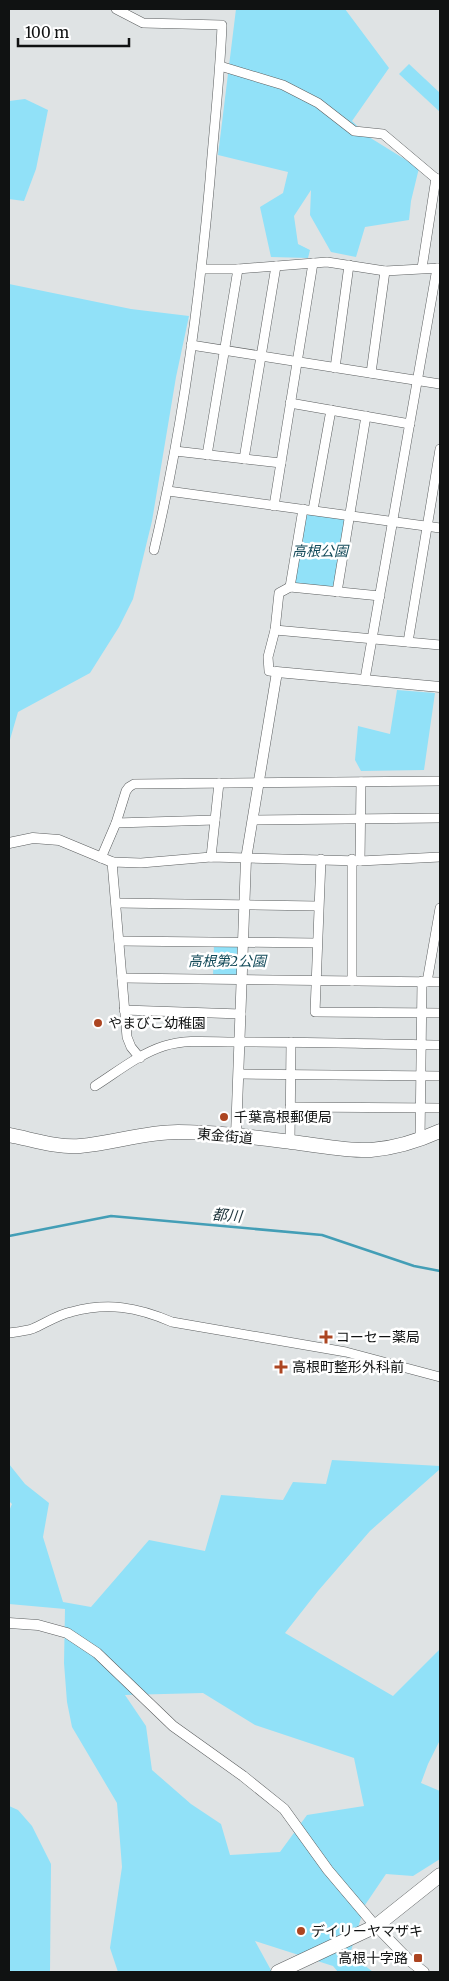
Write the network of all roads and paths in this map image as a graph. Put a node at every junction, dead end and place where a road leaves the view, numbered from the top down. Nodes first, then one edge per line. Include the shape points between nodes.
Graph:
1 (116, 9) edge
2 (220, 66) junction
3 (438, 180) edge
4 (313, 263) junction
5 (349, 265) junction
6 (276, 266) junction
7 (422, 268) junction
8 (439, 268) edge
9 (202, 269) junction
10 (238, 269) junction
11 (385, 271) junction
12 (192, 345) junction
13 (224, 350) junction
14 (261, 356) junction
15 (297, 362) junction
16 (335, 368) junction
17 (370, 373) junction
18 (418, 380) junction
19 (440, 384) edge
20 (290, 403) junction
21 (331, 410) junction
22 (366, 416) junction
23 (410, 424) junction
24 (440, 449) edge
25 (175, 451) junction
26 (207, 455) junction
27 (244, 459) junction
28 (281, 463) junction
29 (437, 490) edge
30 (168, 491) junction
31 (274, 506) junction
32 (303, 509) junction
33 (313, 510) junction
34 (350, 516) junction
35 (393, 523) junction
36 (428, 526) junction
37 (440, 528) edge
38 (154, 550) dead end
39 (290, 587) junction
40 (337, 592) junction
41 (380, 596) junction
42 (275, 630) junction
43 (372, 638) junction
44 (408, 642) junction
45 (440, 645) edge
46 (277, 672) junction
47 (365, 679) junction
48 (440, 687) edge
49 (440, 781) edge
50 (361, 782) junction
51 (219, 783) junction
52 (258, 784) junction
53 (440, 818) edge
54 (215, 820) junction
55 (253, 820) junction
56 (360, 820) junction
57 (116, 823) junction
58 (9, 843) edge
59 (211, 857) junction
60 (440, 857) edge
61 (101, 858) junction
62 (246, 859) junction
63 (321, 860) junction
64 (356, 860) junction
65 (112, 862) junction
66 (116, 903) junction
67 (245, 905) junction
68 (318, 906) junction
69 (440, 908) edge
70 (119, 941) junction
71 (244, 942) junction
72 (317, 943) junction
73 (122, 978) junction
74 (242, 980) junction
75 (317, 981) junction
76 (352, 981) junction
77 (425, 981) junction
78 (440, 982) edge
79 (124, 1010) junction
80 (422, 1013) junction
81 (440, 1013) edge
82 (241, 1014) junction
83 (240, 1042) junction
84 (291, 1042) junction
85 (421, 1045) junction
86 (440, 1045) edge
87 (140, 1058) junction
88 (238, 1074) junction
89 (291, 1075) junction
90 (421, 1076) junction
91 (440, 1076) edge
92 (95, 1086) dead end
93 (290, 1106) junction
94 (421, 1107) junction
95 (440, 1108) edge
96 (440, 1131) edge
97 (9, 1135) edge
98 (236, 1136) junction
99 (420, 1140) junction
100 (290, 1142) junction
101 (9, 1333) edge
102 (440, 1378) edge
103 (9, 1623) edge
104 (440, 1875) edge
105 (376, 1926) junction
106 (278, 1972) edge
107 (424, 1972) edge

1 - 2 street via 143,23 222,25
2 - 3 street via 283,85 318,103 354,131 383,134
2 - 9 street
3 - 7 street
4 - 5 street
4 - 6 street
4 - 15 street
5 - 11 street
5 - 16 street
6 - 10 street
6 - 14 street
7 - 8 street
7 - 11 street
8 - 18 street
9 - 10 street
9 - 12 street
10 - 13 street
11 - 17 street
12 - 13 street
12 - 25 street
13 - 14 street
13 - 26 street
14 - 15 street
14 - 27 street
15 - 16 street
15 - 20 street
16 - 17 street
17 - 18 street
18 - 19 street
18 - 23 street
20 - 21 street
20 - 28 street
21 - 22 street
21 - 33 street
22 - 23 street
22 - 34 street
23 - 35 street
24 - 29 street
25 - 26 street
25 - 30 street
26 - 27 street
27 - 28 street
28 - 31 street
29 - 36 street
30 - 31 street
30 - 38 street
31 - 32 street
32 - 33 street
32 - 39 street
33 - 34 street
34 - 35 street
34 - 40 street
35 - 36 street
35 - 41 street
36 - 37 street
36 - 44 street
39 - 40 street
39 - 42 street via 279,593
40 - 41 street
41 - 43 street
42 - 43 street
42 - 46 street via 268,665 269,671
43 - 44 street
43 - 47 street
44 - 45 street
46 - 47 street
46 - 52 street
47 - 48 street
49 - 50 street
50 - 52 street
50 - 56 street
51 - 52 street
51 - 54 street
51 - 57 street via 134,784 126,791
52 - 55 street
53 - 56 street
54 - 57 street
54 - 59 street
55 - 56 street
55 - 62 street
56 - 64 street
57 - 61 street
58 - 61 street via 46,837
59 - 62 street
59 - 65 street
60 - 64 street
61 - 65 street
62 - 63 street
62 - 67 street
63 - 64 street
63 - 68 street
64 - 76 street
65 - 66 street
66 - 67 street
66 - 70 street
67 - 68 street
67 - 71 street
68 - 72 street
69 - 77 street
70 - 71 street
70 - 73 street
71 - 72 street
71 - 74 street
72 - 75 street
73 - 74 street
73 - 79 street
74 - 75 street
74 - 82 street
75 - 76 street
75 - 80 street via 314,1012
76 - 77 street
77 - 78 street
77 - 80 street
79 - 82 street
79 - 87 street via 130,1047
80 - 81 street
80 - 85 street
82 - 83 street
83 - 84 street
83 - 87 street via 183,1042 157,1049
83 - 88 street
84 - 85 street
84 - 89 street
85 - 86 street
85 - 90 street
87 - 92 street
88 - 89 street
88 - 98 street
89 - 90 street
89 - 93 street
90 - 91 street
90 - 94 street
93 - 94 street
93 - 100 street
94 - 95 street
94 - 99 street
96 - 99 main road, 東金街道
97 - 98 main road, 東金街道 via 79,1146 160,1133
98 - 100 main road, 東金街道
99 - 100 main road, 東金街道 via 372,1150
101 - 102 street via 29,1330 70,1312 106,1306 124,1307 172,1322 346,1352
103 - 105 street via 38,1625 67,1633 97,1653 173,1726 284,1809 328,1870
104 - 105 main road
105 - 106 main road
105 - 107 street

